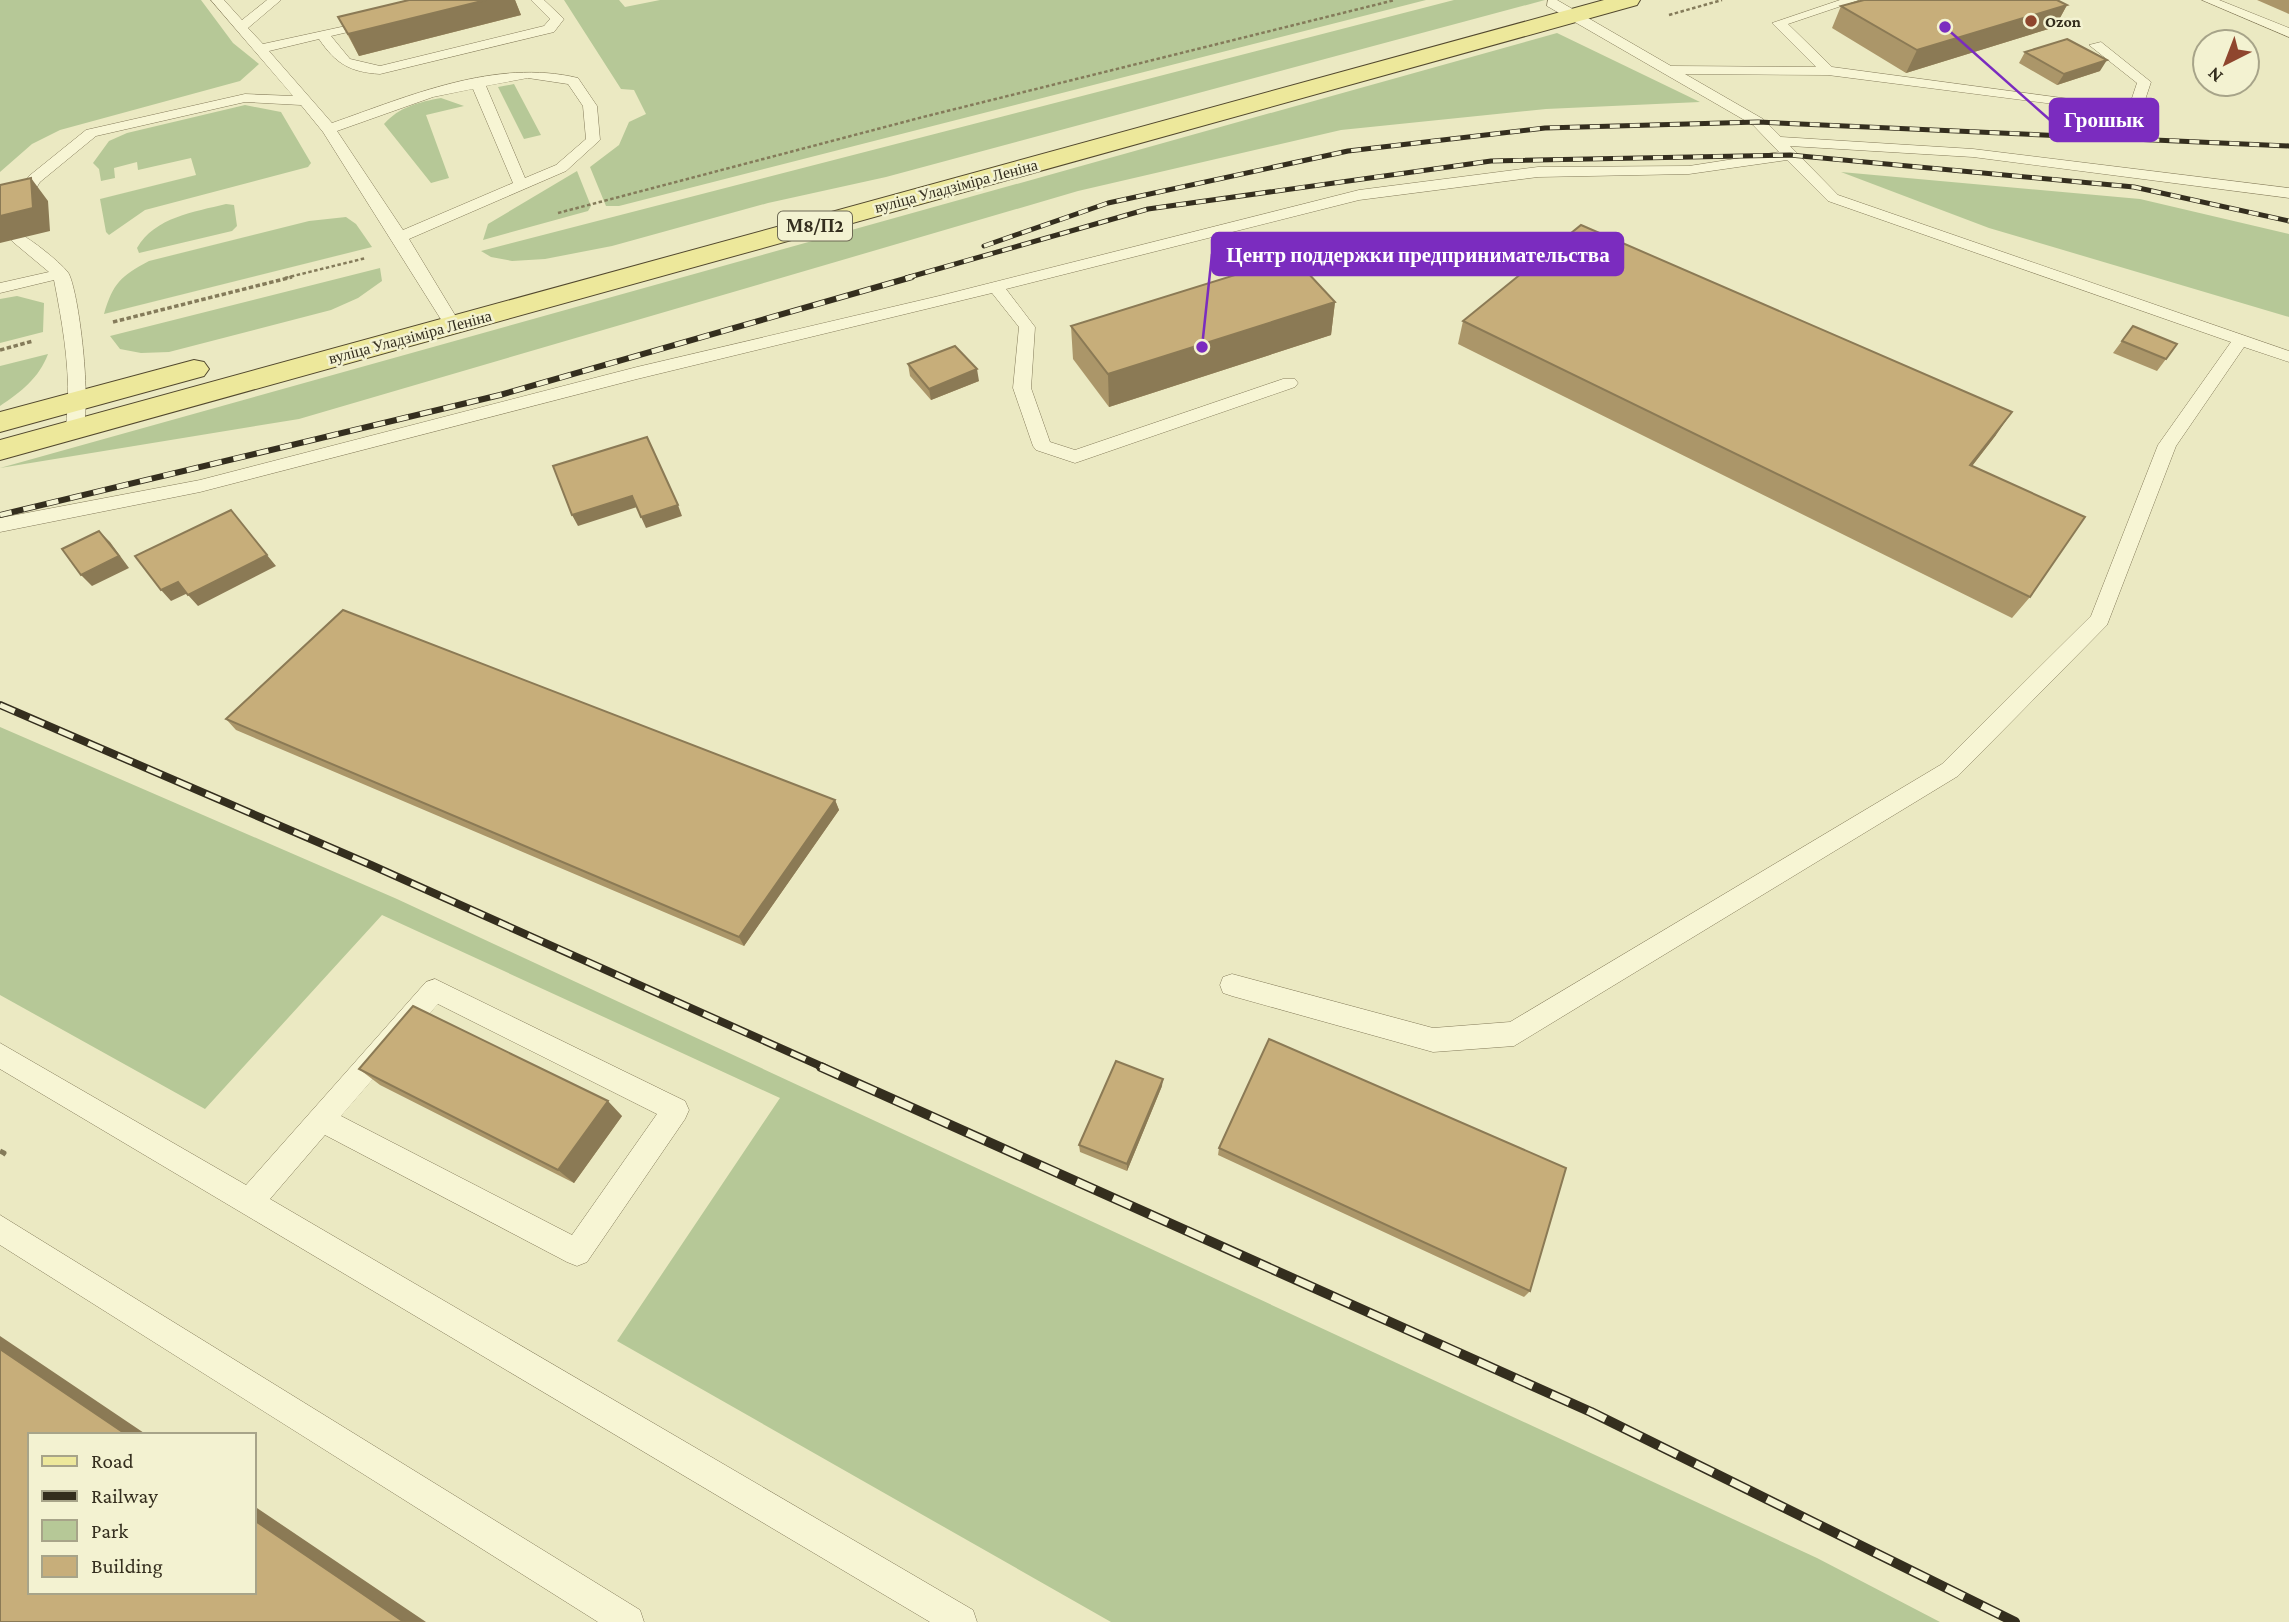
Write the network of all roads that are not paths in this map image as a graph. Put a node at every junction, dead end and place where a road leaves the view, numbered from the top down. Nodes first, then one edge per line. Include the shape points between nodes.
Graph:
1 (217, 0) edge
2 (275, 0) edge
3 (537, 0) edge
4 (1629, 0) edge
5 (1853, 0) edge
6 (2208, 0) edge
7 (1564, 6) edge
8 (386, 19) edge
9 (241, 27) junction
10 (2289, 33) edge
11 (323, 34) junction
12 (2096, 45) dead end
13 (261, 49) junction
14 (1670, 70) junction
15 (1828, 71) junction
16 (478, 84) junction
17 (306, 101) junction
18 (329, 129) junction
19 (1776, 141) junction
20 (1790, 155) junction
21 (34, 179) junction
22 (11, 184) edge
23 (521, 185) junction
24 (2289, 193) edge
25 (17, 208) edge
26 (19, 239) edge
27 (403, 242) junction
28 (61, 274) junction
29 (996, 287) junction
30 (0, 288) edge
31 (446, 314) junction
32 (319, 336) dead end
33 (2242, 340) junction
34 (2289, 357) edge
35 (225, 361) dead end
36 (1289, 383) dead end
37 (77, 401) junction
38 (0, 422) edge
39 (75, 430) junction
40 (0, 450) edge
41 (0, 525) edge
42 (1232, 985) dead end
43 (0, 1055) edge
44 (322, 1120) junction
45 (249, 1202) junction
46 (0, 1230) edge
47 (628, 1622) edge
48 (961, 1622) edge

1 - 9 lane
2 - 9 lane
3 - 11 lane via 557,19 549,29 380,70 355,69 339,59
4 - 7 main road, вуліца Уладзіміра Леніна / М8/П2
5 - 15 lane via 1779,23
6 - 10 lane
7 - 14 lane
7 - 31 main road, вуліца Уладзіміра Леніна / М8/П2
8 - 11 lane
9 - 13 lane
11 - 13 lane
12 - 15 lane via 2144,82 2135,112
13 - 17 lane
14 - 15 lane
14 - 19 lane via 1758,122
16 - 18 lane via 430,93
16 - 23 lane
16 - 23 lane via 528,74 573,81 590,106 593,140 561,168
17 - 18 lane
17 - 21 lane via 245,98 91,133
18 - 27 lane
19 - 20 lane
19 - 24 lane via 1973,153
20 - 29 lane via 1689,170 1538,172 1359,195
20 - 33 lane via 1833,198
21 - 22 lane
21 - 25 lane
23 - 27 lane
26 - 28 lane
27 - 31 lane
28 - 30 lane
28 - 37 lane via 73,332
29 - 36 lane via 1027,327 1022,388 1042,446 1075,457
29 - 41 lane via 637,373 200,486
31 - 32 main road, вуліца Уладзіміра Леніна / М8/П2
31 - 39 main road, вуліца Уладзіміра Леніна / М8/П2
33 - 34 lane
33 - 42 lane via 2167,445 2100,620 1950,769 1514,1034 1433,1040
35 - 37 main road
37 - 38 main road
37 - 39 lane
39 - 40 main road, вуліца Уладзіміра Леніна / М8/П2
43 - 45 lane
44 - 44 lane via 577,1252 676,1110 435,990
44 - 45 lane
45 - 48 lane
46 - 47 lane

